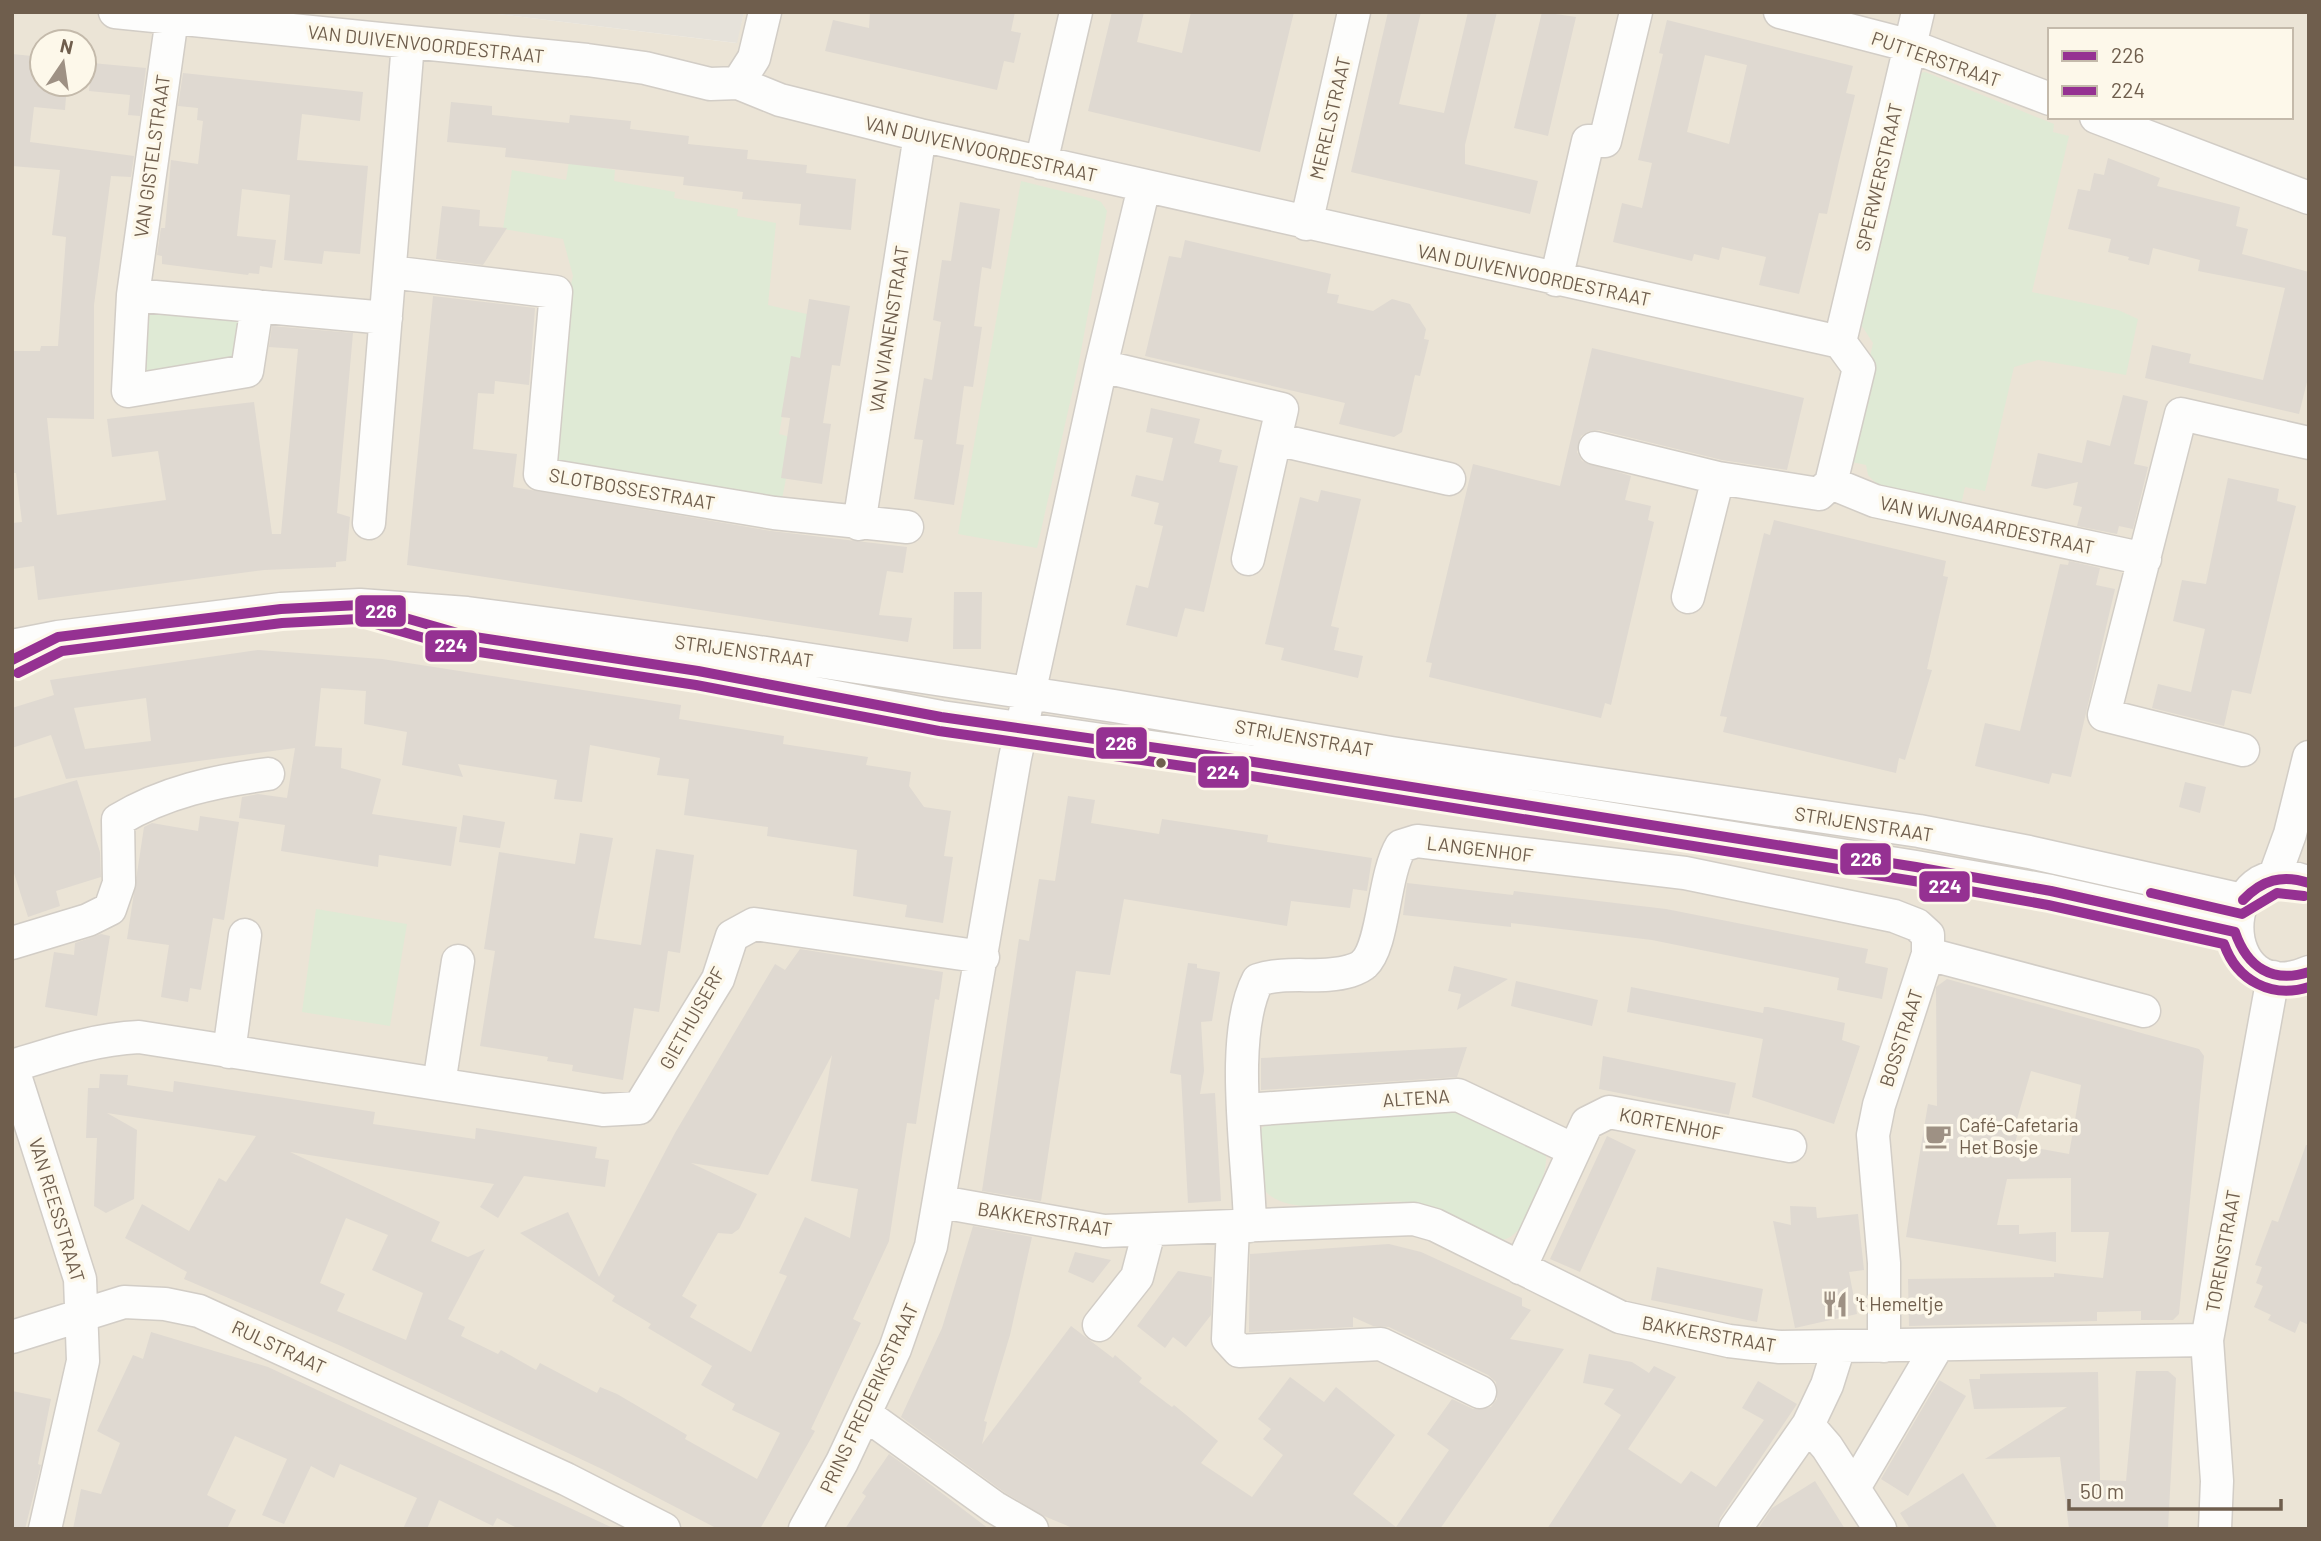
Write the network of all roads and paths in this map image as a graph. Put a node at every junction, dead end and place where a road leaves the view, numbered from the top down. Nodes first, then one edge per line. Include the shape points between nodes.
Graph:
1 (115, 12) edge
2 (765, 12) edge
3 (1076, 12) edge
4 (1354, 12) edge
5 (1636, 12) edge
6 (1780, 12) edge
7 (1918, 12) edge
8 (172, 18) junction
9 (350, 25) edge
10 (408, 43) junction
11 (1911, 46) junction
12 (738, 83) junction
13 (2048, 98) edge
14 (2101, 119) edge
15 (920, 135) junction
16 (1041, 163) junction
17 (1144, 187) junction
18 (2309, 198) edge
19 (1306, 224) junction
20 (390, 272) junction
21 (1556, 279) junction
22 (133, 295) junction
23 (257, 306) junction
24 (386, 318) junction
25 (1840, 342) junction
26 (1101, 366) junction
27 (1275, 439) junction
28 (2309, 443) edge
29 (1595, 449) dead end
30 (1718, 478) junction
31 (1449, 479) dead end
32 (1831, 483) junction
33 (369, 523) dead end
34 (859, 524) junction
35 (907, 527) dead end
36 (1248, 559) dead end
37 (2145, 559) junction
38 (1688, 597) dead end
39 (360, 605) junction
40 (58, 637) junction
41 (12, 646) edge
42 (12, 660) edge
43 (1028, 693) junction
44 (1021, 726) junction
45 (2243, 750) dead end
46 (2309, 757) edge
47 (268, 774) dead end
48 (2274, 878) junction
49 (2309, 883) edge
50 (2243, 900) junction
51 (2235, 932) junction
52 (246, 935) dead end
53 (12, 943) edge
54 (1928, 954) junction
55 (983, 957) junction
56 (458, 961) dead end
57 (2309, 972) edge
58 (2273, 976) junction
59 (2144, 1011) dead end
60 (229, 1052) junction
61 (12, 1066) edge
62 (439, 1084) junction
63 (1245, 1110) junction
64 (1790, 1146) dead end
65 (1574, 1150) junction
66 (941, 1202) junction
67 (1241, 1226) junction
68 (1149, 1231) junction
69 (1520, 1268) junction
70 (83, 1314) junction
71 (1099, 1325) dead end
72 (12, 1337) edge
73 (2207, 1340) junction
74 (1938, 1345) junction
75 (1884, 1346) junction
76 (1839, 1347) junction
77 (1480, 1392) dead end
78 (865, 1414) junction
79 (1808, 1424) junction
80 (1854, 1488) junction
81 (45, 1529) edge
82 (664, 1529) edge
83 (805, 1529) edge
84 (1032, 1529) edge
85 (1735, 1529) edge
86 (1880, 1529) edge
87 (2216, 1529) edge

1 - 8 street, VAN DUIVENVOORDESTRAAT
2 - 12 street via 754,58
3 - 16 street
4 - 19 street, MERELSTRAAT
5 - 21 street via 1605,141 1588,141
6 - 11 street, PUTTERSTRAAT
7 - 11 street, SPERWERSTRAAT
8 - 9 street, VAN DUIVENVOORDESTRAAT
8 - 22 street, VAN GISTELSTRAAT
9 - 10 street, VAN DUIVENVOORDESTRAAT
10 - 12 street, VAN DUIVENVOORDESTRAAT via 587,60 710,84
10 - 20 street
11 - 13 street, PUTTERSTRAAT
11 - 25 street, SPERWERSTRAAT
12 - 15 street, VAN DUIVENVOORDESTRAAT via 780,100
14 - 18 street
15 - 16 street, VAN DUIVENVOORDESTRAAT
15 - 34 street, VAN VIANENSTRAAT
16 - 17 street, VAN DUIVENVOORDESTRAAT
17 - 19 street, VAN DUIVENVOORDESTRAAT
17 - 26 street
19 - 21 street, VAN DUIVENVOORDESTRAAT
20 - 24 street
20 - 34 street, SLOTBOSSESTRAAT via 556,292 540,474
21 - 25 street, VAN DUIVENVOORDESTRAAT
22 - 23 street
22 - 23 street, VAN GISTELSTRAAT via 128,391 247,371
23 - 24 street
24 - 33 street
25 - 32 street via 1859,368
26 - 27 street via 1282,410
26 - 43 street
27 - 31 street
27 - 36 street
28 - 37 street via 2181,414
29 - 30 street
30 - 32 street via 1819,494
30 - 38 street
32 - 37 street, VAN WIJNGAARDESTRAAT via 1875,501
34 - 35 street
37 - 45 street via 2104,715
39 - 40 street, STRIJENSTRAAT via 281,609
39 - 43 street, STRIJENSTRAAT via 548,624
39 - 44 street, STRIJENSTRAAT via 468,636 698,671 941,717
40 - 41 street, STRIJENSTRAAT
40 - 42 street, STRIJENSTRAAT
43 - 44 street, PRINS FREDERIKSTRAAT
43 - 50 street, STRIJENSTRAAT via 1391,753 1919,831
44 - 51 street, STRIJENSTRAAT via 1916,867
44 - 55 street, PRINS FREDERIKSTRAAT
46 - 48 street
47 - 53 street via 215,781 140,806 118,820 119,883 110,909
48 - 49 street
48 - 50 street
50 - 51 street
51 - 58 street via 2247,960
52 - 60 street
54 - 59 street
54 - 63 street, LANGENHOF via 1928,935 1894,916 1685,873 1417,841 1401,846 1391,862 1374,947 1364,964 1348,972 1273,975 1258,980 1250,995 1245,1028
54 - 75 street, BOSSTRAAT via 1873,1135 1884,1263
55 - 62 street, GIETHUISERF via 754,925 732,936 718,979 639,1108 603,1110
55 - 66 street, PRINS FREDERIKSTRAAT
56 - 62 street
57 - 58 street via 2287,978
58 - 73 street, TORENSTRAAT
60 - 61 street, GIETHUISERF via 139,1037 62,1050
60 - 62 street, GIETHUISERF
61 - 70 street, VAN REESSTRAAT via 80,1279
63 - 65 street, ALTENA via 1458,1095
63 - 67 street, LANGENHOF
64 - 65 street, KORTENHOF via 1609,1112 1587,1123
65 - 69 street, KORTENHOF
66 - 68 street, BAKKERSTRAAT via 1104,1231
66 - 78 street, PRINS FREDERIKSTRAAT via 921,1283
67 - 68 street, BAKKERSTRAAT
67 - 69 street, BAKKERSTRAAT via 1414,1220 1435,1225
67 - 77 street via 1228,1339 1238,1351 1381,1344
68 - 71 street via 1137,1277
69 - 76 street, BAKKERSTRAAT via 1638,1322 1780,1348
70 - 72 street, RULSTRAAT
70 - 81 street via 83,1361
70 - 82 street, RULSTRAAT via 124,1302 198,1311 566,1479
73 - 74 street, BAKKERSTRAAT
73 - 87 street, TORENSTRAAT
74 - 75 street, BAKKERSTRAAT
74 - 80 street
75 - 76 street, BAKKERSTRAAT
76 - 79 street
78 - 83 street, PRINS FREDERIKSTRAAT
78 - 84 street
79 - 80 street
79 - 85 street
80 - 86 street

